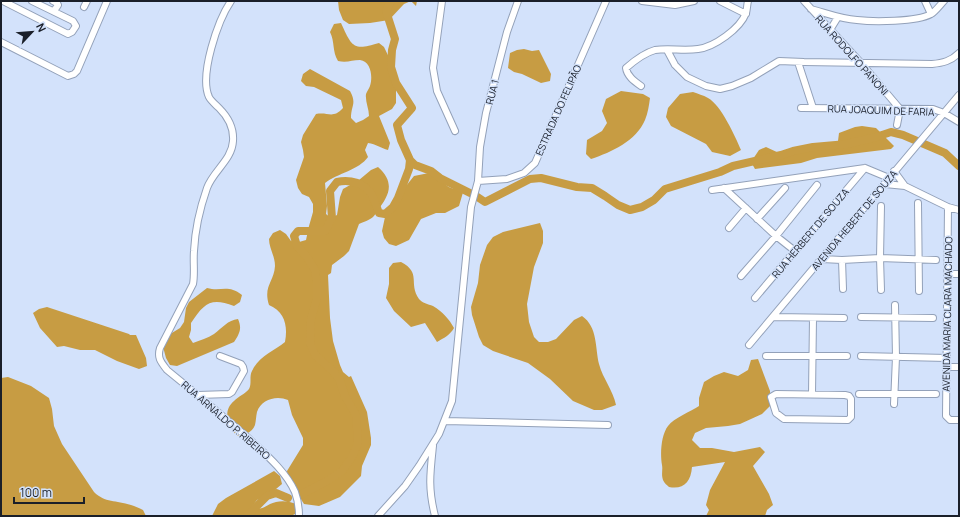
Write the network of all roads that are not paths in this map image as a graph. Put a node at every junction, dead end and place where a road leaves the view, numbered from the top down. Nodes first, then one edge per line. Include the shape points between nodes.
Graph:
1 (3, 1) edge
2 (31, 1) edge
3 (53, 1) edge
4 (87, 1) edge
5 (107, 1) edge
6 (231, 1) edge
7 (442, 1) edge
8 (518, 1) edge
9 (606, 1) edge
10 (642, 1) edge
11 (694, 1) edge
12 (720, 1) edge
13 (748, 1) edge
14 (804, 1) edge
15 (925, 1) edge
16 (944, 1) edge
17 (84, 7) dead end
18 (810, 9) junction
19 (24, 11) junction
20 (54, 11) junction
21 (746, 14) junction
22 (931, 14) junction
23 (838, 17) junction
24 (830, 30) junction
25 (1, 42) edge
26 (667, 50) junction
27 (959, 53) edge
28 (798, 62) junction
29 (861, 63) junction
30 (641, 86) dead end
31 (959, 95) edge
32 (801, 108) dead end
33 (813, 108) junction
34 (900, 109) junction
35 (944, 113) junction
36 (959, 122) edge
37 (897, 125) dead end
38 (455, 131) dead end
39 (865, 168) junction
40 (894, 172) junction
41 (887, 181) junction
42 (477, 183) junction
43 (817, 185) dead end
44 (905, 186) junction
45 (724, 188) junction
46 (785, 188) dead end
47 (712, 190) dead end
48 (918, 203) dead end
49 (881, 206) dead end
50 (948, 206) junction
51 (746, 208) junction
52 (959, 210) edge
53 (758, 219) junction
54 (729, 228) dead end
55 (776, 236) junction
56 (795, 251) junction
57 (880, 258) junction
58 (822, 259) junction
59 (918, 259) junction
60 (842, 260) junction
61 (936, 260) dead end
62 (947, 274) junction
63 (959, 274) edge
64 (741, 276) dead end
65 (843, 289) dead end
66 (881, 290) dead end
67 (919, 291) dead end
68 (755, 298) dead end
69 (896, 306) dead end
70 (774, 316) junction
71 (860, 317) dead end
72 (895, 317) junction
73 (813, 318) junction
74 (844, 318) dead end
75 (933, 318) dead end
76 (749, 345) dead end
77 (220, 356) dead end
78 (766, 356) dead end
79 (812, 356) junction
80 (847, 356) dead end
81 (861, 356) dead end
82 (896, 357) junction
83 (947, 358) junction
84 (947, 367) junction
85 (959, 367) edge
86 (812, 394) junction
87 (859, 394) dead end
88 (936, 394) dead end
89 (198, 395) junction
90 (894, 395) junction
91 (894, 404) dead end
92 (959, 420) edge
93 (445, 421) junction
94 (608, 425) dead end
95 (433, 445) junction
96 (299, 516) edge
97 (378, 516) edge
98 (435, 516) edge

1 - 19 street
2 - 19 street
2 - 20 street
3 - 20 street via 58,5
4 - 17 street
5 - 25 street via 77,72 71,76
6 - 89 street, RUA ARNALDO P. RIBEIRO via 216,32 207,68 209,97 225,114 233,130 231,152 207,186 195,238 193,284 158,354 160,362 167,370
7 - 38 street via 433,68 437,91
8 - 42 street, RUA 1 via 507,32 486,113
9 - 42 street, ESTRADA DO FELIPÃO via 535,163 524,174
10 - 11 street via 675,5
12 - 21 street
13 - 21 street
14 - 18 street, RUA RODOLFO PANONI
15 - 22 street
16 - 22 street
18 - 23 street
18 - 24 street, RUA RODOLFO PANONI
19 - 20 street via 68,34 72,32 76,26 75,22
21 - 26 street via 726,37 710,45 700,49
22 - 23 street via 902,20 856,20
23 - 24 street
24 - 29 street, RUA RODOLFO PANONI
26 - 28 street via 675,65 687,77 706,86 720,88 751,78 779,60
26 - 30 street via 655,50 626,68 626,73
27 - 29 street via 943,63
28 - 29 street
28 - 33 street
29 - 34 street, RUA RODOLFO PANONI
31 - 35 street, AVENIDA HEBERT DE SOUZA
32 - 33 street, RUA JOAQUIM DE FARIA
33 - 34 street, RUA JOAQUIM DE FARIA
34 - 35 street, RUA JOAQUIM DE FARIA via 934,109
34 - 37 street
35 - 36 street, RUA JOAQUIM DE FARIA
35 - 40 street, AVENIDA HEBERT DE SOUZA
39 - 41 street
39 - 45 street
39 - 56 street, RUA HERBERT DE SOUZA
40 - 41 street, AVENIDA HEBERT DE SOUZA
40 - 44 street
41 - 44 street
41 - 58 street, AVENIDA HEBERT DE SOUZA
42 - 93 street via 471,207 452,401
43 - 55 street
44 - 50 street
45 - 47 street
45 - 51 street
46 - 53 street
48 - 59 street
49 - 57 street
50 - 52 street
50 - 62 street, AVENIDA MARIA CLARA MACHADO
51 - 53 street
51 - 54 street
53 - 55 street
55 - 56 street
55 - 64 street
56 - 68 street, RUA HERBERT DE SOUZA
57 - 59 street
57 - 60 street
57 - 66 street
58 - 60 street
58 - 70 street, AVENIDA HEBERT DE SOUZA
59 - 61 street
59 - 67 street
60 - 65 street
62 - 63 street
62 - 83 street, AVENIDA MARIA CLARA MACHADO
69 - 72 street
70 - 73 street
70 - 76 street, AVENIDA HEBERT DE SOUZA
71 - 72 street
72 - 75 street
72 - 82 street
73 - 74 street
73 - 79 street
77 - 89 street via 241,364 244,371 229,394
78 - 79 street
79 - 80 street
79 - 86 street
81 - 82 street
82 - 83 street
82 - 90 street
83 - 84 street, AVENIDA MARIA CLARA MACHADO
84 - 85 street
84 - 92 street, AVENIDA MARIA CLARA MACHADO via 946,416 950,420
86 - 86 street via 773,395 776,413 784,419 850,419 849,396
87 - 90 street
88 - 90 street
89 - 96 street, RUA ARNALDO P. RIBEIRO via 267,455 294,491 298,500
90 - 91 street
93 - 94 street
93 - 95 street
95 - 97 street via 405,486
95 - 98 street via 429,485

